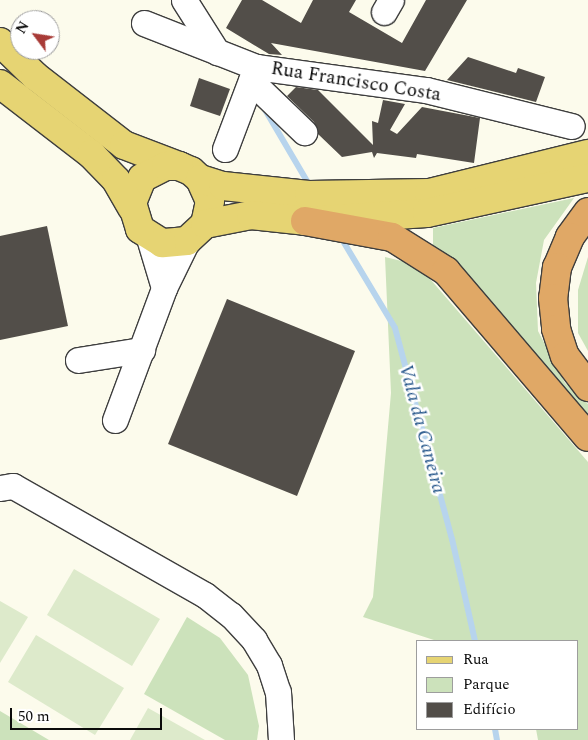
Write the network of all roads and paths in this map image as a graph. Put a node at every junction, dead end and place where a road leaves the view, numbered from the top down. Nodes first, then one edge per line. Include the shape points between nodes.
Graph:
1 (184, 0) edge
2 (144, 23) dead end
3 (0, 42) edge
4 (217, 52) junction
5 (253, 74) junction
6 (0, 84) edge
7 (572, 126) dead end
8 (304, 132) dead end
9 (225, 149) dead end
10 (588, 154) edge
11 (190, 172) junction
12 (588, 178) edge
13 (132, 208) junction
14 (588, 212) edge
15 (305, 221) junction
16 (196, 233) junction
17 (149, 238) junction
18 (164, 288) junction
19 (142, 350) junction
20 (78, 360) dead end
21 (588, 387) edge
22 (115, 420) dead end
23 (588, 437) edge
24 (0, 488) edge
25 (281, 740) edge

1 - 4 street
2 - 4 street, Rua Francisco Costa
3 - 11 main road via 35,76 124,145
4 - 5 street, Rua Francisco Costa
5 - 7 street, Rua Francisco Costa via 426,90
5 - 8 street
5 - 9 street
6 - 13 main road via 91,154 116,180
10 - 11 main road via 429,192 309,195 223,186
11 - 13 main road via 153,170 142,178 135,190
11 - 16 main road via 210,201
12 - 15 main road via 427,213
13 - 17 main road via 140,228
14 - 21 highway via 570,237 557,267 553,298 556,329 565,356
15 - 16 main road via 251,215
15 - 23 highway via 392,237 446,271
16 - 17 main road via 162,243
16 - 18 street
17 - 18 street
18 - 19 street
19 - 20 street
19 - 22 street
24 - 25 street via 13,486 205,595 231,614 254,640 269,666 278,692

